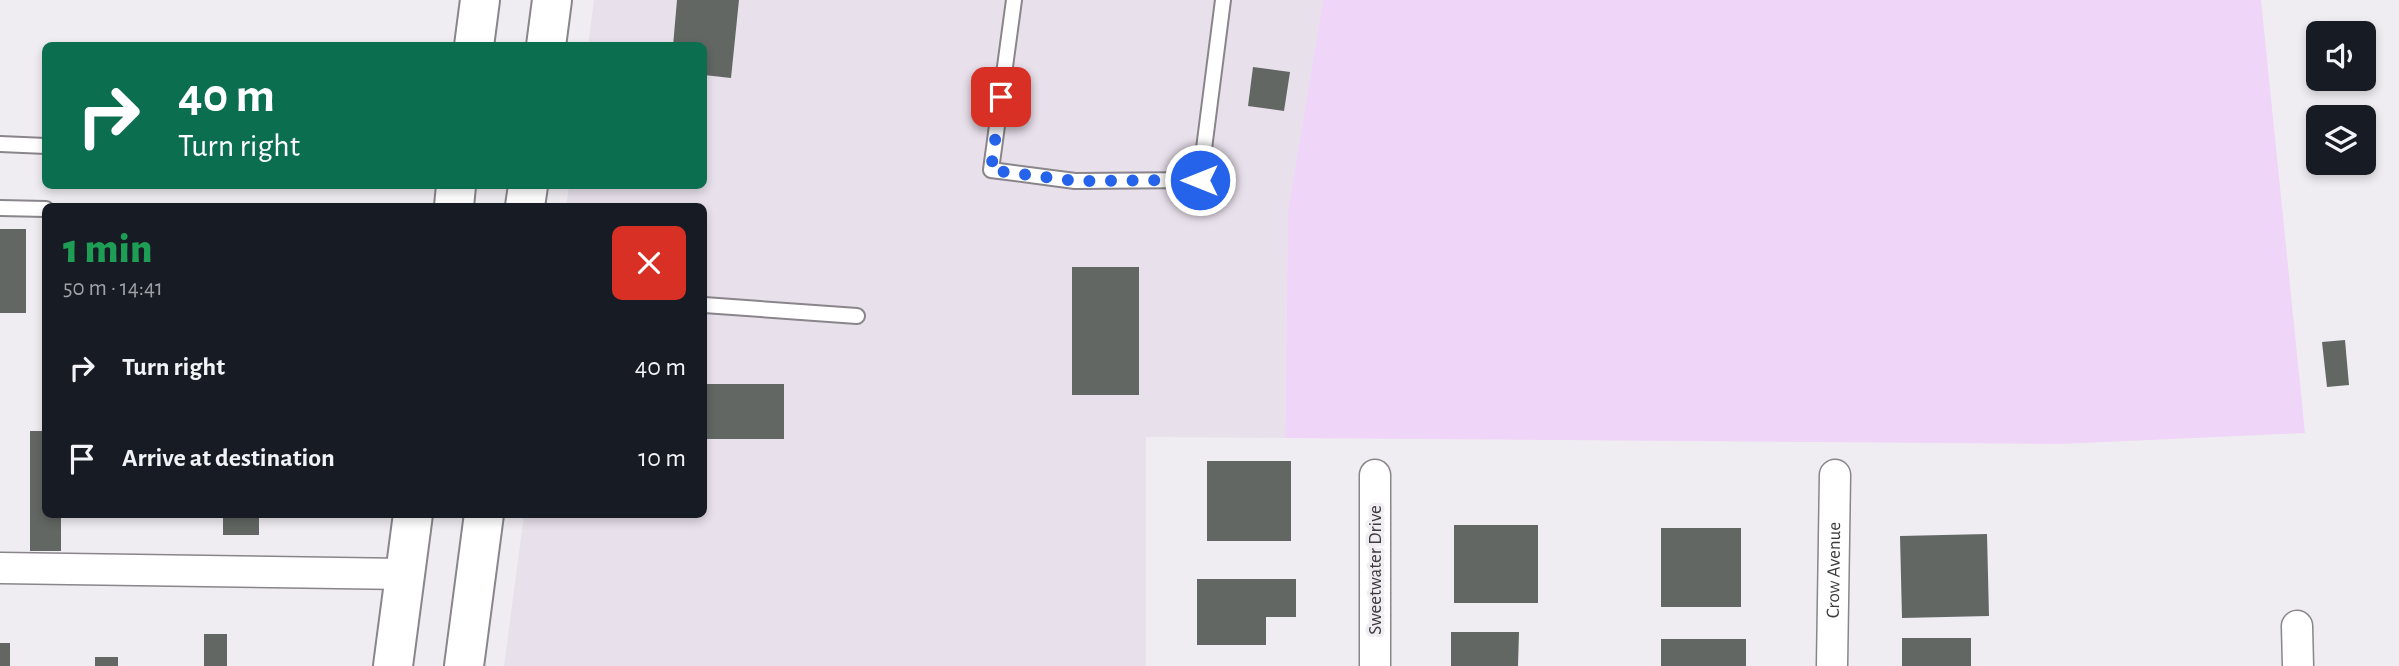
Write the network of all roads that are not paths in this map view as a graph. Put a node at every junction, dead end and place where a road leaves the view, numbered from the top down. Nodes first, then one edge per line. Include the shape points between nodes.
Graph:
1 (480, 0) edge
2 (552, 0) edge
3 (1014, 0) edge
4 (1223, 0) edge
5 (475, 42) edge
6 (547, 42) edge
7 (1, 141) edge
8 (42, 146) edge
9 (0, 208) edge
10 (42, 209) edge
11 (707, 305) edge
12 (857, 316) dead end
13 (1376, 475) dead end
14 (1835, 475) dead end
15 (412, 518) edge
16 (483, 518) edge
17 (0, 568) edge
18 (405, 574) junction
19 (2297, 626) dead end
20 (393, 666) edge
21 (464, 666) edge
22 (1375, 666) edge
23 (1832, 666) edge
24 (2298, 666) edge

1 - 5 main road
2 - 6 main road
3 - 4 lane via 991,170 1075,181 1200,180
7 - 8 lane
9 - 10 lane
11 - 12 lane
13 - 22 street, Sweetwater Drive
14 - 23 street, Crow Avenue
15 - 18 main road
16 - 21 main road
17 - 18 street
18 - 20 main road
19 - 24 street

